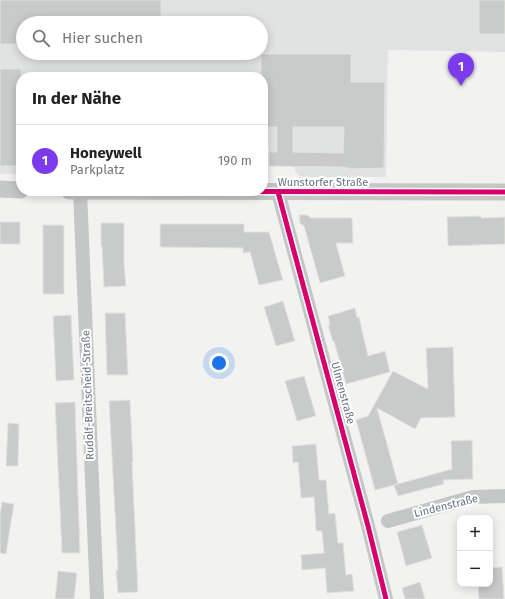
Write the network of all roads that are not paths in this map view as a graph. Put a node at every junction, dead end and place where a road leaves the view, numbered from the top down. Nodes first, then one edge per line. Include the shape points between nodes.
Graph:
1 (0, 189) edge
2 (16, 190) edge
3 (268, 192) edge
4 (278, 192) junction
5 (505, 192) edge
6 (80, 196) edge
7 (504, 500) edge
8 (388, 520) dead end
9 (97, 599) edge
10 (386, 599) edge

1 - 2 street
3 - 4 street, Wunstorfer Straße
4 - 5 street, Wunstorfer Straße
4 - 10 street, Ulmenstraße
6 - 9 street, Rudolf-Breitscheid-Straße
7 - 8 street, Lindenstraße via 473,497

